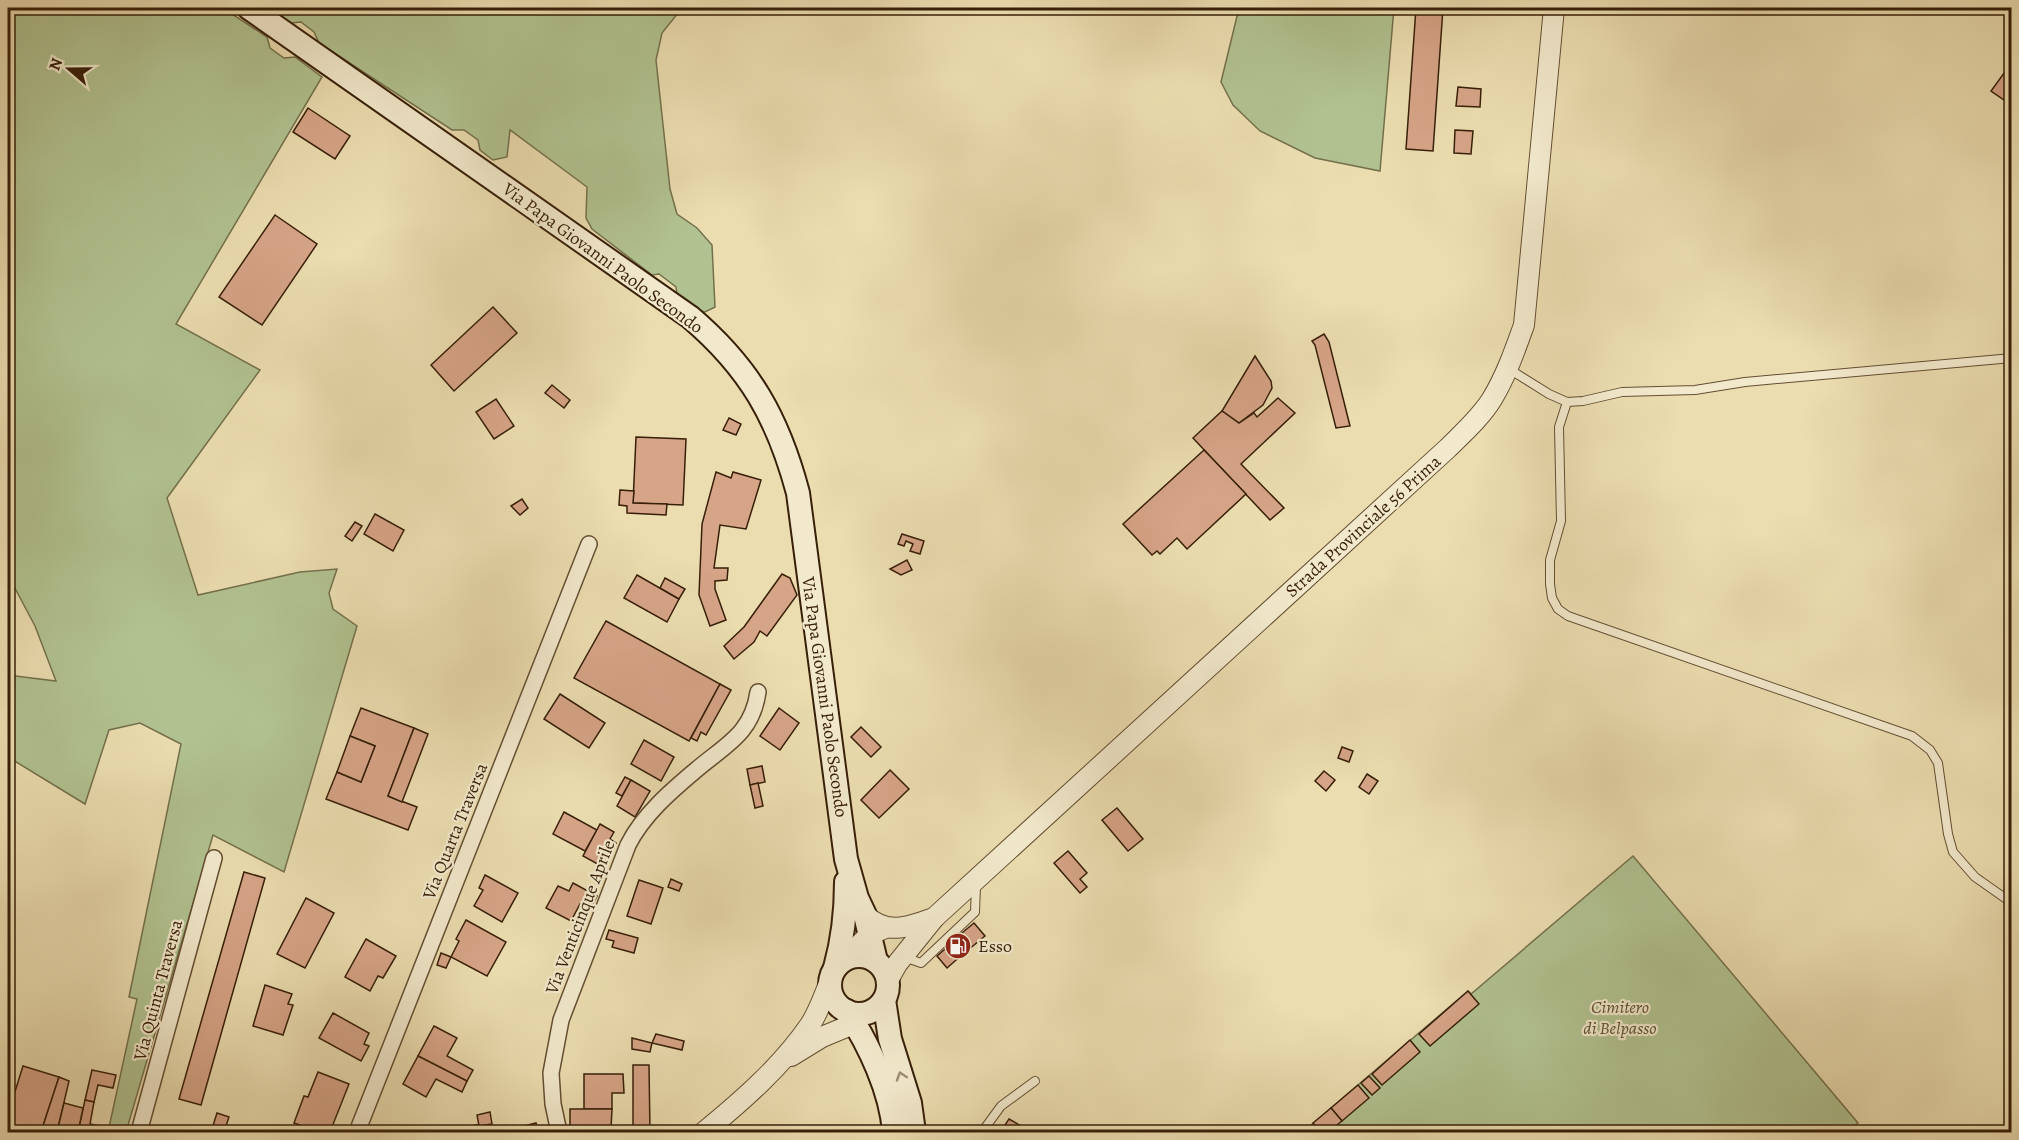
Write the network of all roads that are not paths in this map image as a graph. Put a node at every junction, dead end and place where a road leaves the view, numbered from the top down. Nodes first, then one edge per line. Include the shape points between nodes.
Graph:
1 (249, 8) edge
2 (1554, 8) edge
3 (2012, 358) edge
4 (1507, 368) junction
5 (1567, 402) junction
6 (590, 544) dead end
7 (758, 692) dead end
8 (214, 858) dead end
9 (846, 859) junction
10 (977, 879) junction
11 (2012, 903) edge
12 (934, 918) junction
13 (873, 926) junction
14 (903, 957) junction
15 (837, 969) junction
16 (883, 980) junction
17 (855, 1015) junction
18 (822, 1037) junction
19 (872, 1052) junction
20 (778, 1064) junction
21 (1035, 1081) dead end
22 (139, 1132) edge
23 (357, 1132) edge
24 (559, 1132) edge
25 (704, 1132) edge
26 (894, 1132) edge
27 (914, 1132) edge
28 (982, 1132) edge

1 - 9 main road, Via Papa Giovanni Paolo Secondo via 690,318 715,339 756,390 788,455 798,493
2 - 4 street, Strada Provinciale 56 Prima via 1524,325
3 - 5 lane via 1695,390 1623,392
4 - 5 lane
4 - 10 street, Strada Provinciale 56 Prima via 1492,400 1448,448
5 - 11 lane via 1559,427 1561,521 1550,560 1552,598 1558,609 1568,616 1912,735 1938,763 1953,852 1975,877
6 - 23 street, Via Quarta Traversa
7 - 24 street, Via Venticinque Aprile via 744,731 652,810 628,845 561,1020 551,1073
8 - 22 street, Via Quinta Traversa
9 - 13 main road via 857,898
9 - 15 main road via 846,909
10 - 12 street, Strada Provinciale 56 Prima
10 - 14 lane via 975,912 921,963
12 - 13 street via 915,925
12 - 14 street, Strada Provinciale 56 Prima
13 - 15 street
13 - 16 main road
14 - 16 street, Strada Provinciale 56 Prima
15 - 16 main road via 855,956 866,956
15 - 17 main road via 830,988 833,997
15 - 20 street via 809,1026
16 - 17 main road via 876,1009
27 -> 16 main road via 910,1103 890,1039
17 - 18 street
17 - 19 main road
18 - 19 street via 840,1036
18 - 20 street
19 - 26 main road
20 - 25 street
21 - 28 lane via 1000,1106

